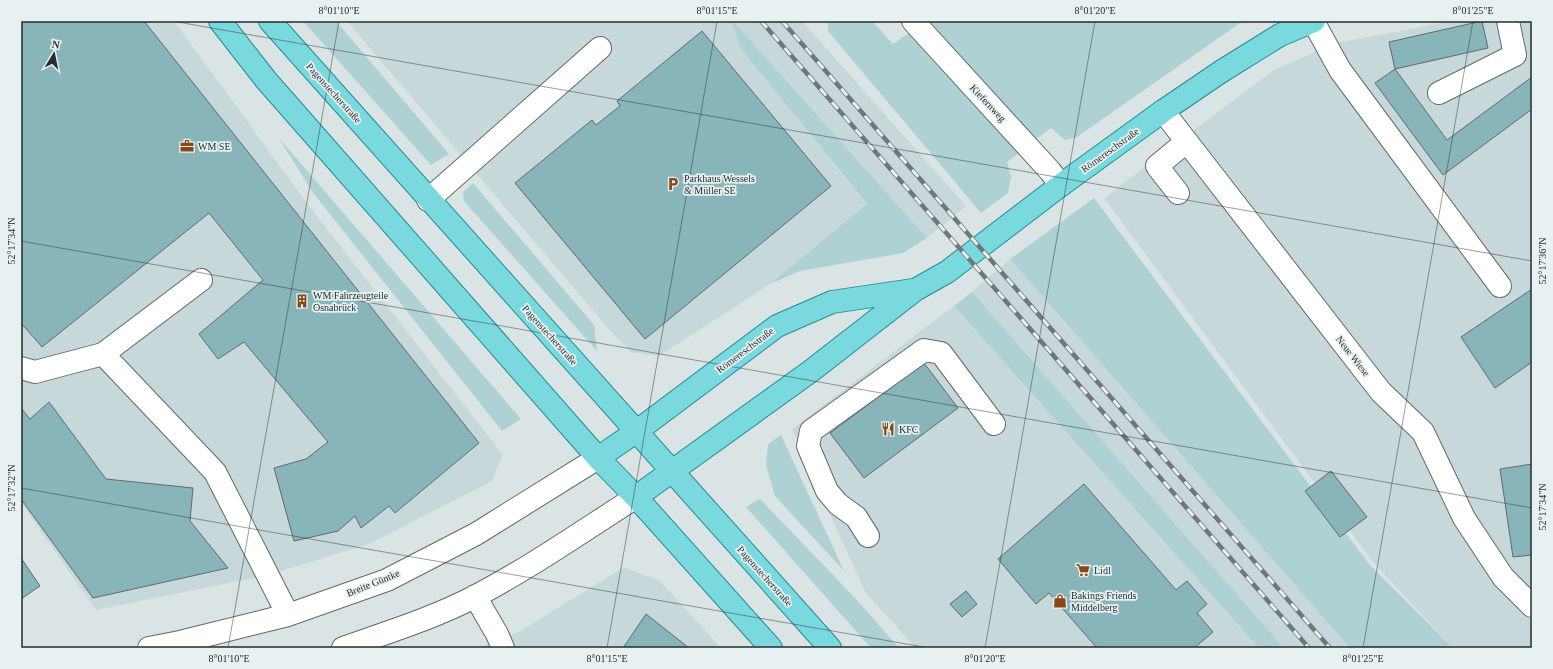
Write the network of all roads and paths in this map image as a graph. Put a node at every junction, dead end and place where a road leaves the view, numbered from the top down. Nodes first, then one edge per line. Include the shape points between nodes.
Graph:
1 (220, 21) edge
2 (270, 21) edge
3 (913, 21) edge
4 (1313, 21) edge
5 (1508, 21) edge
6 (600, 48) dead end
7 (1440, 93) dead end
8 (1163, 111) junction
9 (1186, 142) junction
10 (1061, 185) junction
11 (1178, 193) dead end
12 (428, 200) junction
13 (201, 280) dead end
14 (1500, 286) dead end
15 (915, 290) junction
16 (103, 354) junction
17 (21, 368) edge
18 (994, 424) dead end
19 (637, 431) junction
20 (598, 458) junction
21 (672, 472) junction
22 (636, 497) junction
23 (868, 536) dead end
24 (475, 596) junction
25 (1532, 606) edge
26 (288, 615) junction
27 (369, 644) edge
28 (149, 648) edge
29 (343, 648) edge
30 (503, 648) edge
31 (771, 648) edge
32 (830, 648) edge

1 - 20 main road via 266,80
2 - 12 main road, Pagenstecherstraße
3 - 10 street, Kiefernweg
4 - 8 main road, Römereschstraße via 1280,35
4 - 14 street via 1340,70
5 - 7 street via 1515,55
6 - 12 street
8 - 9 street, Neue Wiese
8 - 10 main road, Römereschstraße
9 - 11 street via 1157,166
9 - 25 street, Neue Wiese via 1381,392 1423,432 1464,518 1503,576
10 - 15 main road, Römereschstraße via 947,272
12 - 19 main road, Pagenstecherstraße
13 - 16 street
15 - 19 main road, Römereschstraße via 832,302 777,326
15 - 21 main road, Römereschstraße via 811,371
16 - 17 street via 36,372
16 - 26 street via 215,472
18 - 23 street via 940,353 924,350 811,431 808,446 827,491 838,504 856,517
19 - 20 main road, Römereschstraße
19 - 21 main road, Pagenstecherstraße
20 - 22 main road
20 - 26 street, Breite Güntke via 476,534 387,580
21 - 22 main road, Römereschstraße
21 - 32 main road, Pagenstecherstraße
22 - 24 street via 528,567
22 - 31 main road
24 - 27 street
24 - 30 street
26 - 28 street, Breite Güntke
27 - 29 street

